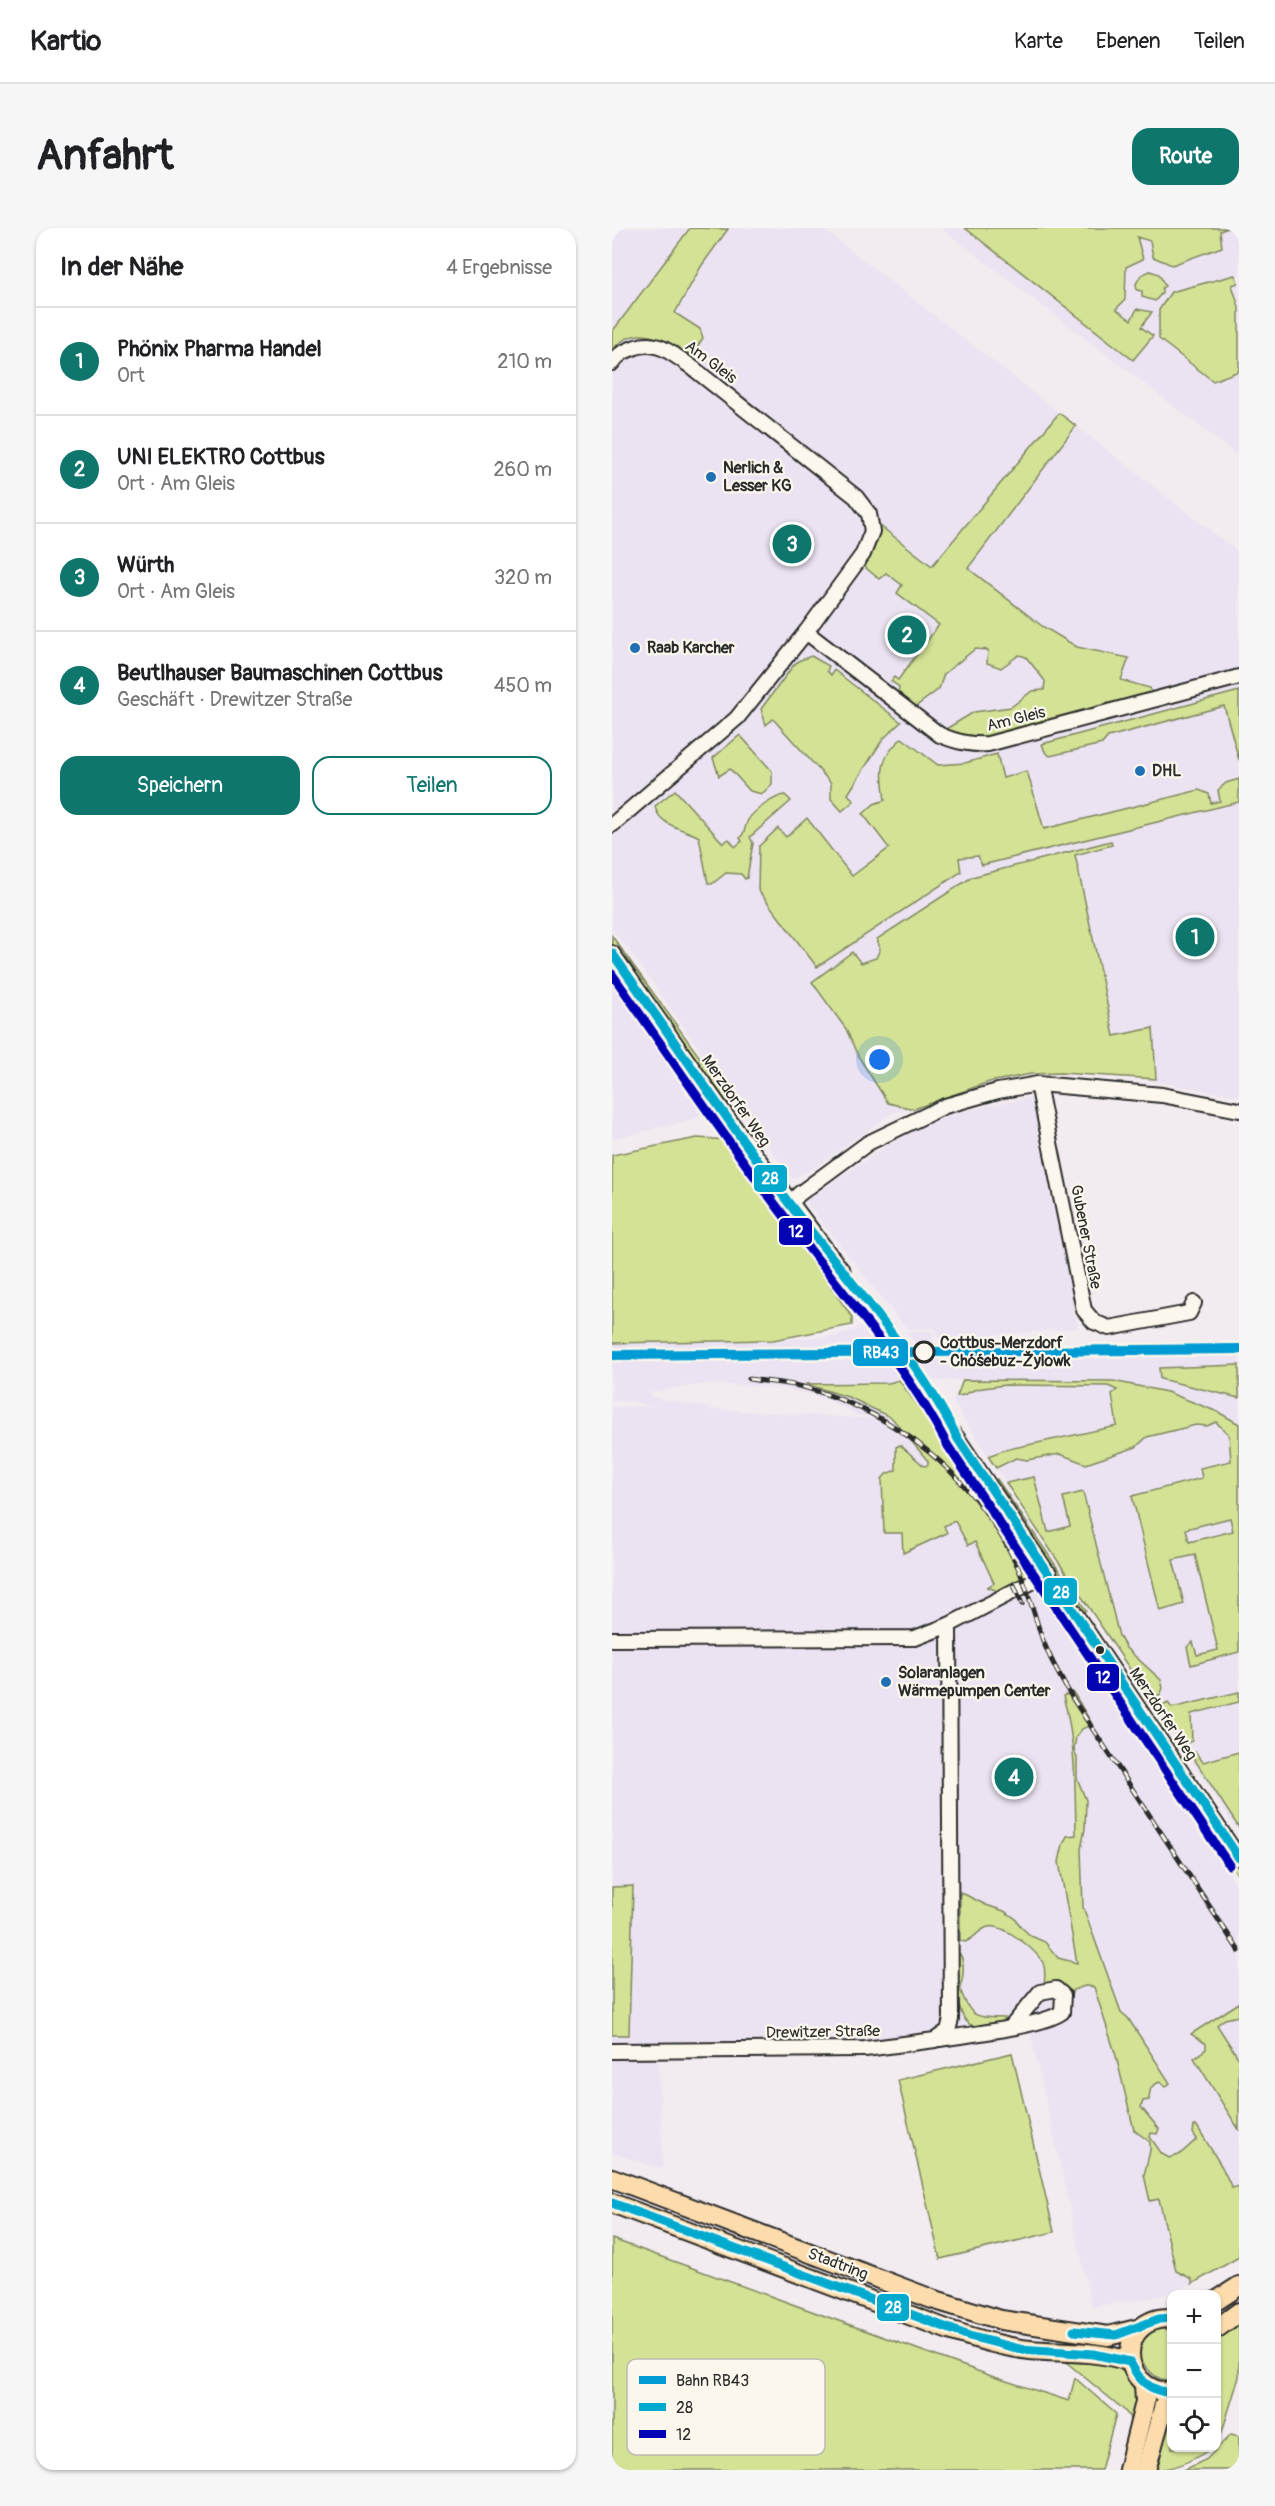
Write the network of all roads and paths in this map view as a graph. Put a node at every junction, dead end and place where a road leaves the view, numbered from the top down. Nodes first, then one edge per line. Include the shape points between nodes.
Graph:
1 (612, 363) edge
2 (806, 632) junction
3 (1236, 680) edge
4 (612, 825) edge
5 (612, 953) edge
6 (1038, 1084) junction
7 (1239, 1110) edge
8 (790, 1204) junction
9 (1194, 1302) dead end
10 (1049, 1573) junction
11 (948, 1625) junction
12 (612, 1639) edge
13 (1239, 1858) edge
14 (1012, 2026) dead end
15 (935, 2040) junction
16 (612, 2051) edge
17 (612, 2178) edge
18 (612, 2203) edge
19 (1239, 2286) edge
20 (1221, 2298) edge
21 (1239, 2312) edge
22 (1167, 2317) edge
23 (1221, 2325) edge
24 (1141, 2328) junction
25 (1130, 2362) junction
26 (1144, 2384) junction
27 (1167, 2393) edge
28 (1169, 2398) edge
29 (1128, 2470) edge
30 (1146, 2470) edge

1 - 2 street, Am Gleis via 620,352 647,343 662,346 856,498 869,514 872,531 863,554
2 - 3 street, Am Gleis via 940,735 965,743 988,744
2 - 4 street, Am Gleis via 736,718
5 - 8 street, Merzdorfer Weg
6 - 7 street via 1162,1095
6 - 8 street via 945,1106 904,1125 868,1143
6 - 9 street, Gubener Straße via 1084,1310 1094,1322 1109,1328 1189,1313
8 - 10 street, Merzdorfer Weg via 861,1293 941,1405 958,1439
10 - 11 street
10 - 13 street, Merzdorfer Weg
11 - 12 street via 915,1638
11 - 15 street via 951,2019 948,2031
14 - 15 street, Drewitzer Straße
15 - 16 street, Drewitzer Straße via 865,2049
17 - 24 main road, Stadtring via 932,2299 1001,2320 1108,2336
18 - 25 main road, Stadtring via 949,2330 998,2344 1113,2355
19 - 20 main road
21 - 23 main road
22 - 24 main road, Stadtring via 1149,2321
24 - 25 main road via 1131,2346
25 - 26 main road
26 - 27 main road via 1156,2392
26 - 29 main road via 1145,2402
28 - 30 main road

